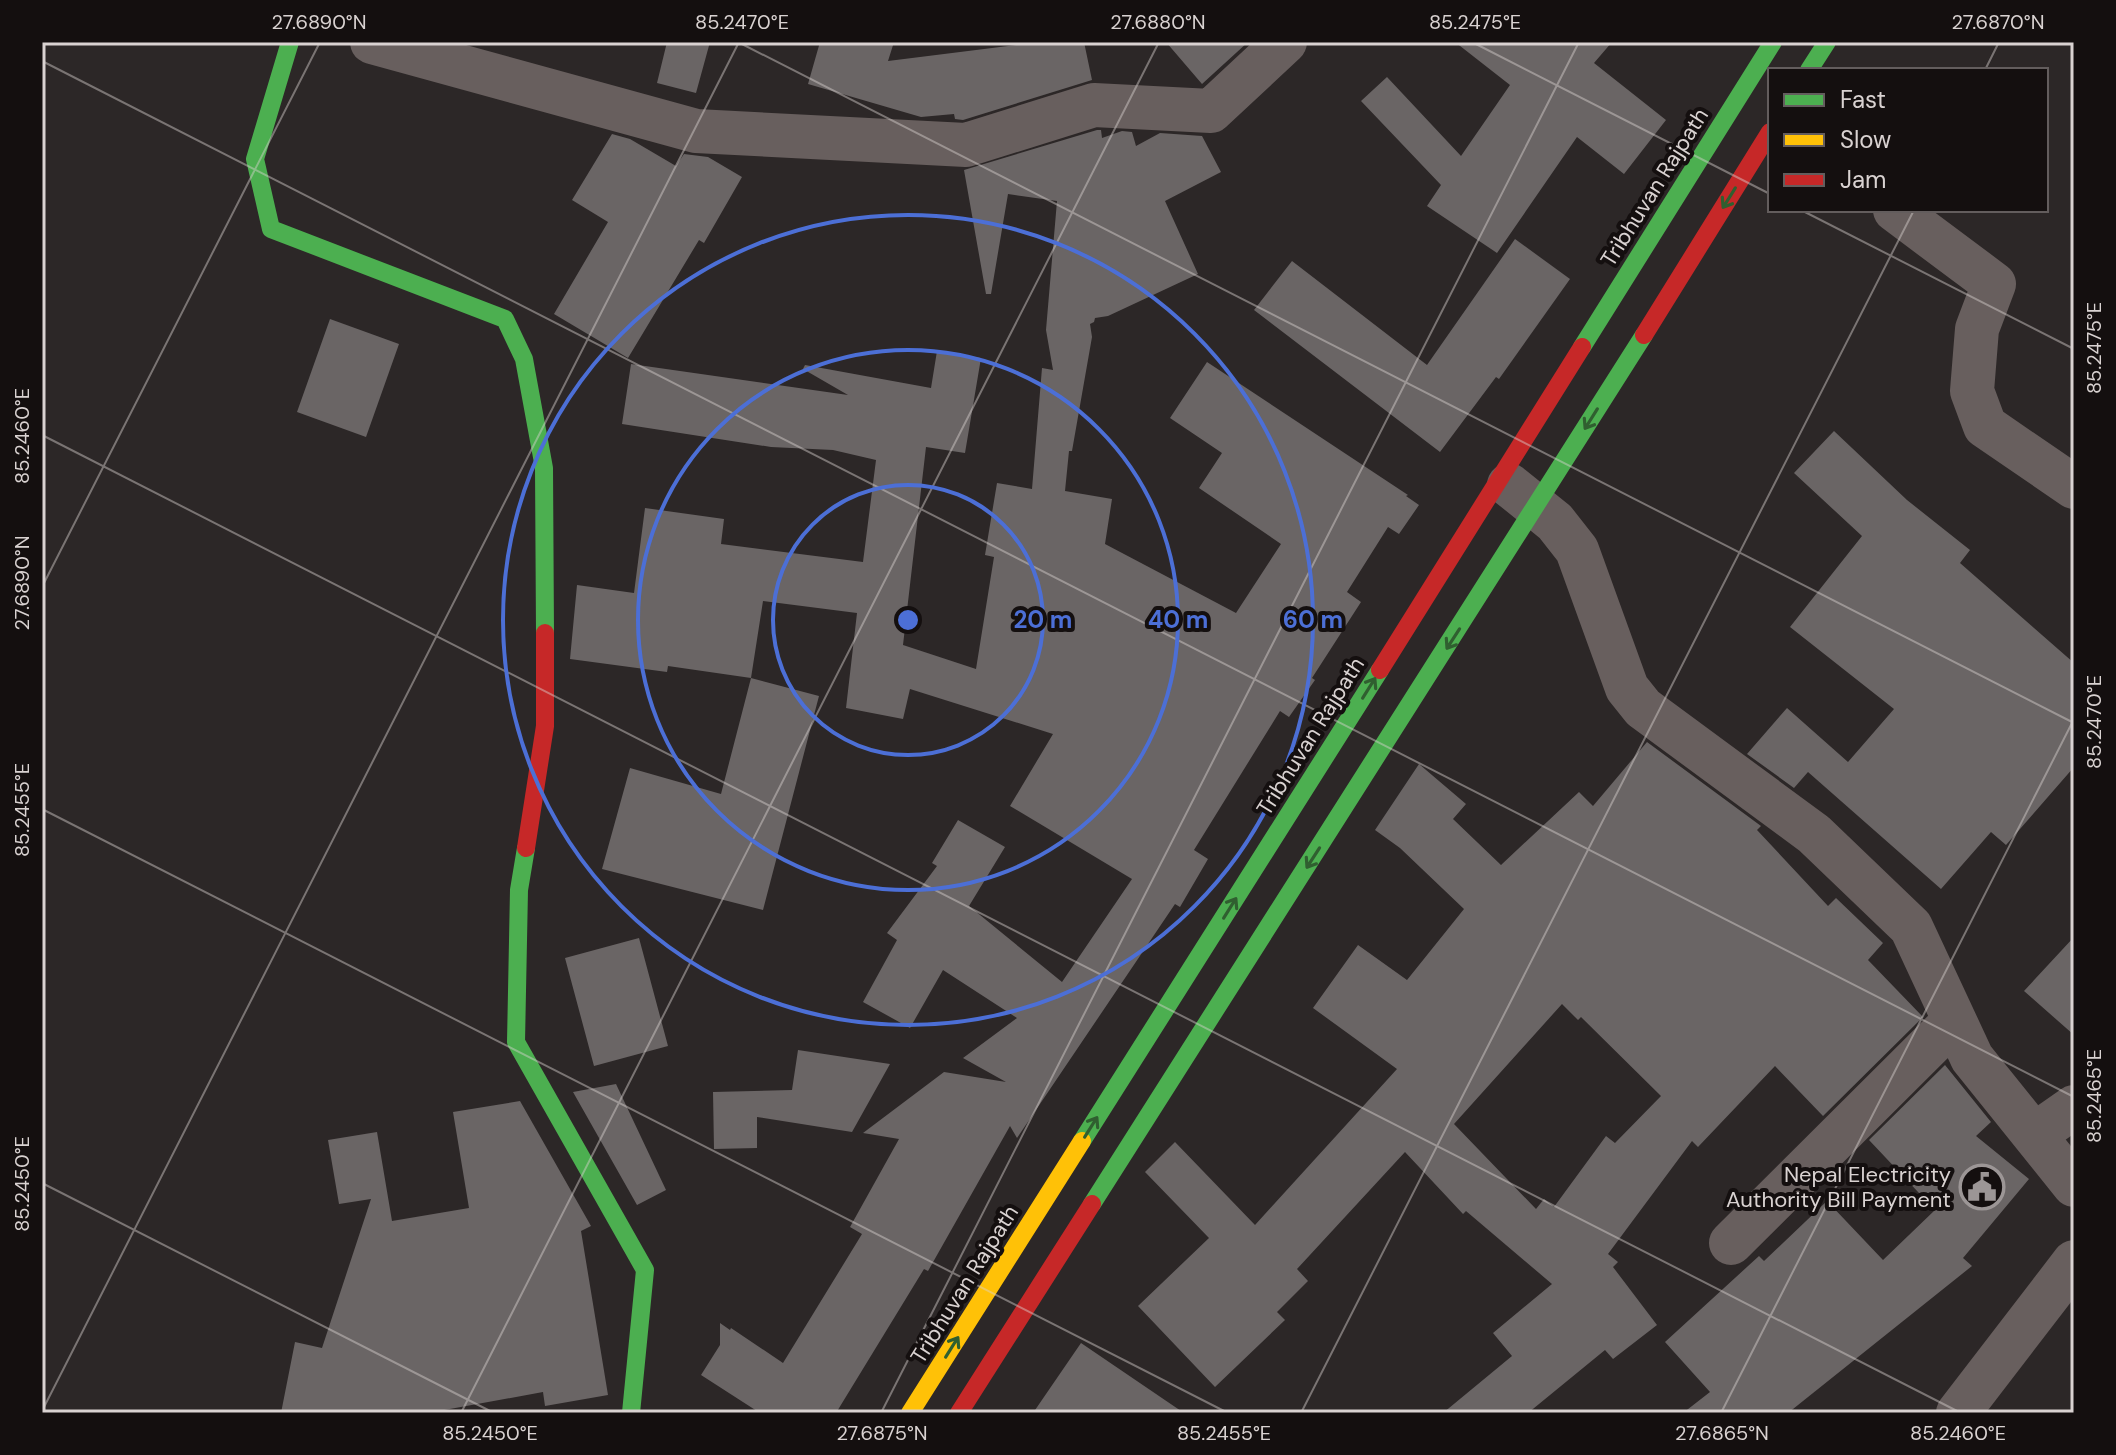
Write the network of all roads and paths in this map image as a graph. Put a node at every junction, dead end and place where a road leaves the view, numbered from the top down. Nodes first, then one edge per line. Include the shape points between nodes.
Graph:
1 (290, 42) edge
2 (372, 42) edge
3 (1285, 42) edge
4 (1773, 42) edge
5 (1827, 42) edge
6 (1810, 68) edge
7 (1768, 135) edge
8 (1898, 212) edge
9 (1501, 478) junction
10 (2074, 487) edge
11 (1536, 508) junction
12 (1954, 1021) junction
13 (2074, 1107) edge
14 (2034, 1135) junction
15 (2074, 1185) edge
16 (1731, 1243) dead end
17 (2074, 1262) edge
18 (631, 1413) edge
19 (910, 1413) edge
20 (959, 1413) edge
21 (1958, 1413) edge

1 - 18 main road via 255,159 271,229 505,319 524,359 544,468 545,726 519,890 516,1042 645,1270
2 - 3 street via 696,131 966,145 1094,105 1211,111
4 - 9 main road, Tribhuvan Rajpath
5 - 6 main road
7 -> 11 main road
8 - 10 street via 1994,284 1977,329 1972,391 1985,426
9 - 11 street
19 -> 9 main road, Tribhuvan Rajpath
11 - 12 street via 1577,550 1627,688 1643,708 1814,834 1911,927
11 -> 20 main road
12 - 14 street via 1972,1058
12 - 16 street
13 - 14 street
14 - 15 street
17 - 21 street

